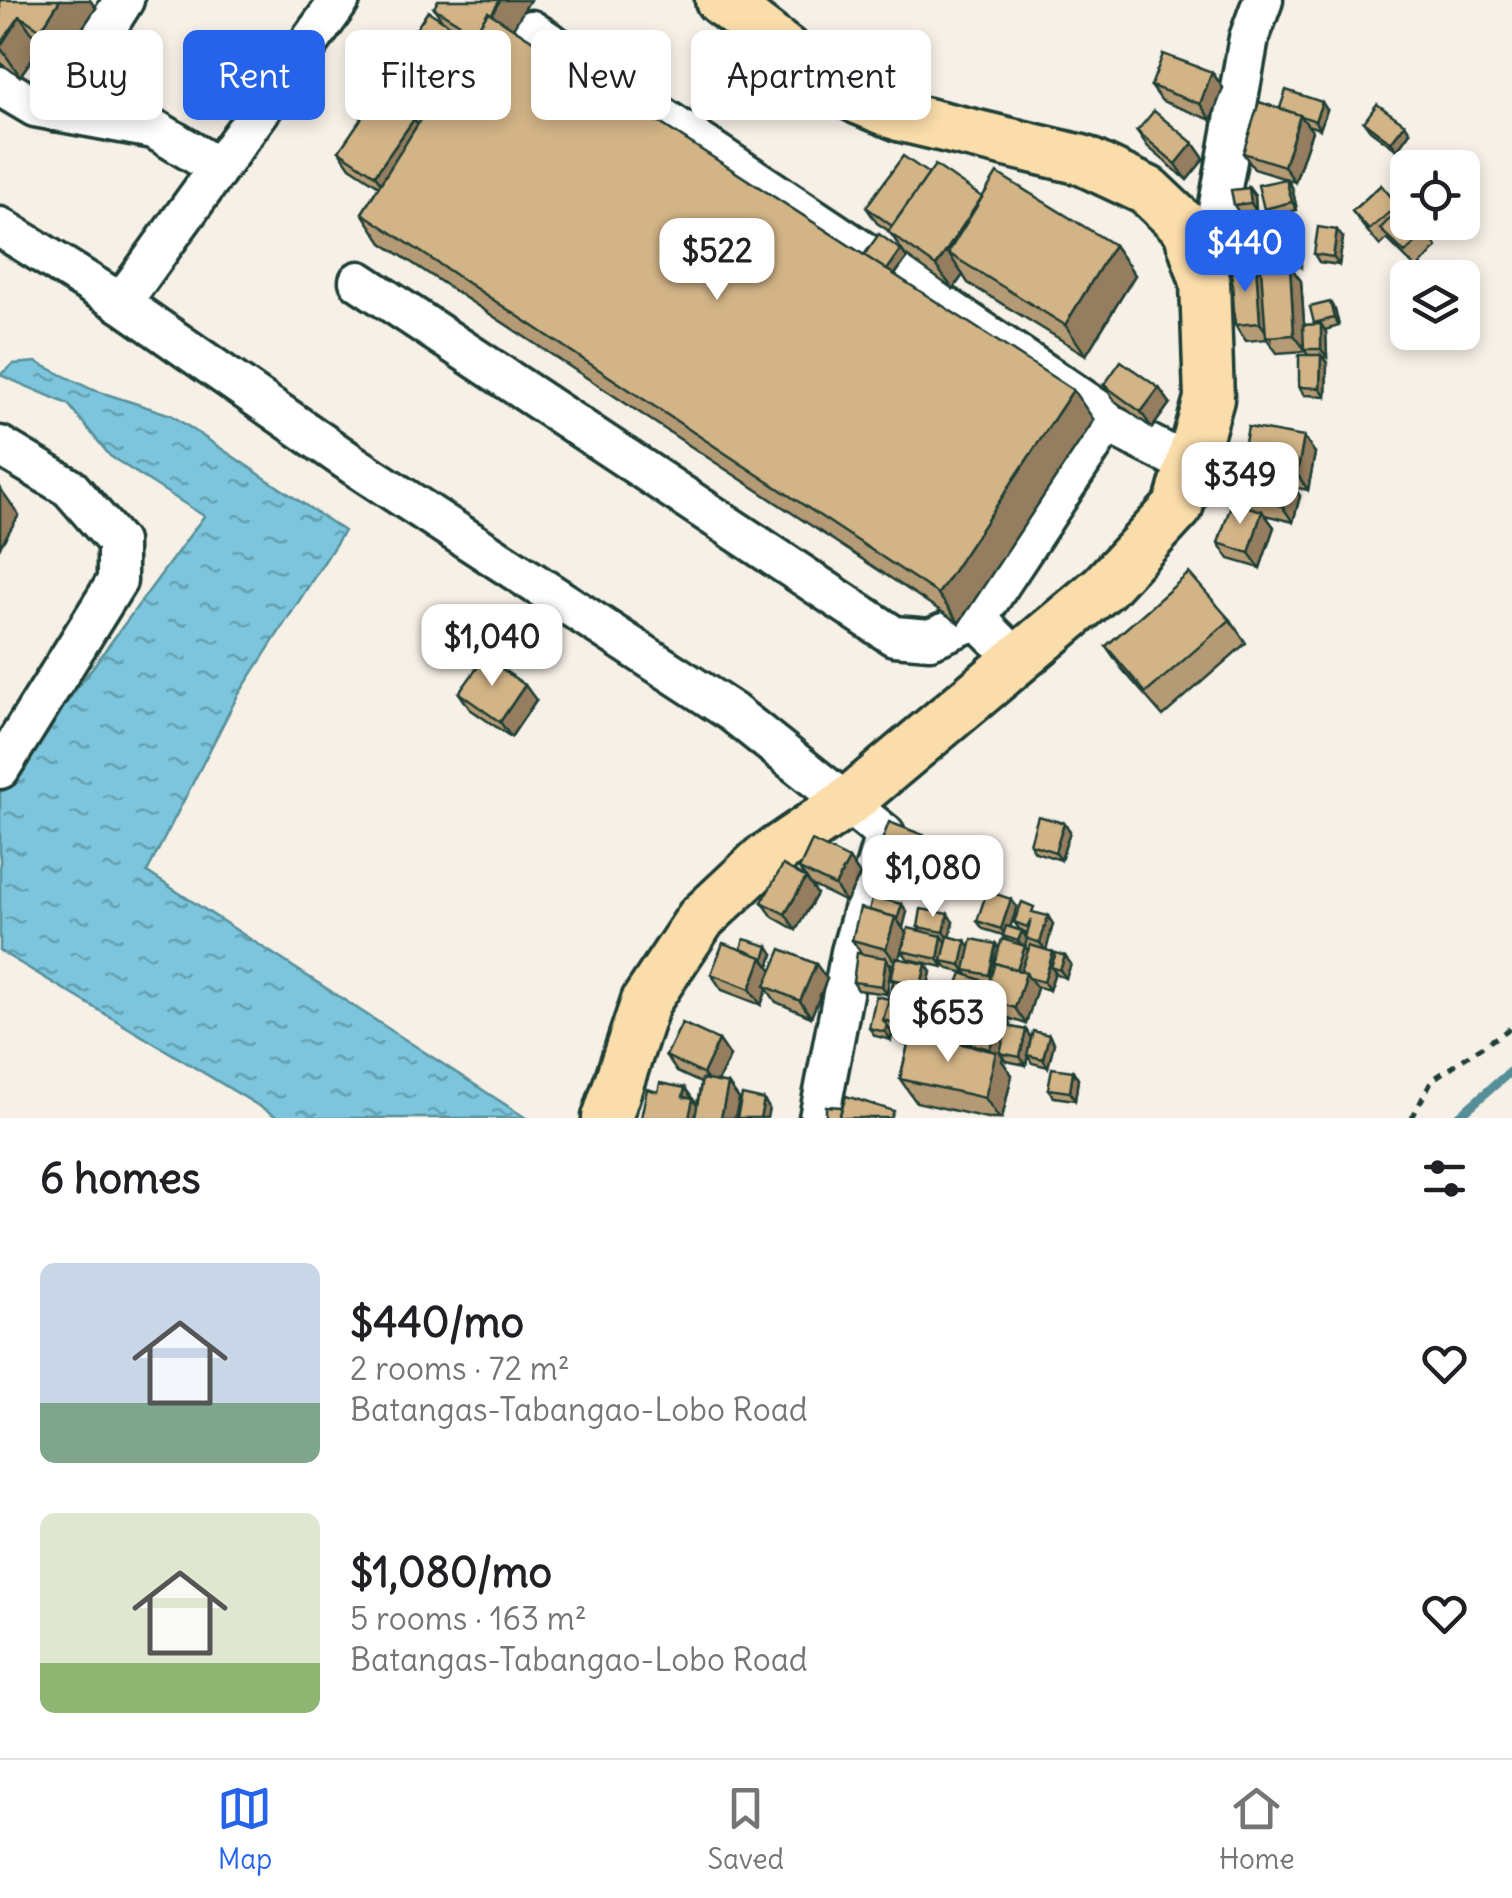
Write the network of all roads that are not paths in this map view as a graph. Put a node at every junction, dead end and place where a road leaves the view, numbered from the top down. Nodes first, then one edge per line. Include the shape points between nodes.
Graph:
1 (124, 0) edge
2 (340, 0) edge
3 (720, 0) edge
4 (1262, 0) edge
5 (105, 30) edge
6 (0, 86) edge
7 (30, 104) edge
8 (104, 120) edge
9 (666, 120) edge
10 (217, 167) junction
11 (0, 228) edge
12 (359, 281) dead end
13 (1205, 282) junction
14 (121, 303) junction
15 (1106, 423) junction
16 (0, 446) edge
17 (1192, 466) junction
18 (977, 619) junction
19 (1020, 662) junction
20 (0, 769) edge
21 (847, 803) junction
22 (607, 1118) edge
23 (820, 1118) edge

1 - 5 street
2 - 10 street
3 - 13 main road via 860,100 902,117 1082,160 1148,191 1187,228
4 - 13 street via 1249,38
6 - 7 street
8 - 10 street via 154,129
9 - 15 street via 1100,411
10 - 14 street
11 - 14 street
12 - 18 street via 894,636 930,640
13 - 17 main road via 1209,400
14 - 21 street via 732,712
15 - 17 street
15 - 18 street
16 - 20 street via 70,488 117,542 117,581
17 - 19 main road via 1178,507 1104,588
18 - 19 street
19 - 21 main road
21 - 22 main road via 763,860 701,918 646,1001
21 - 23 street via 885,834 852,952

